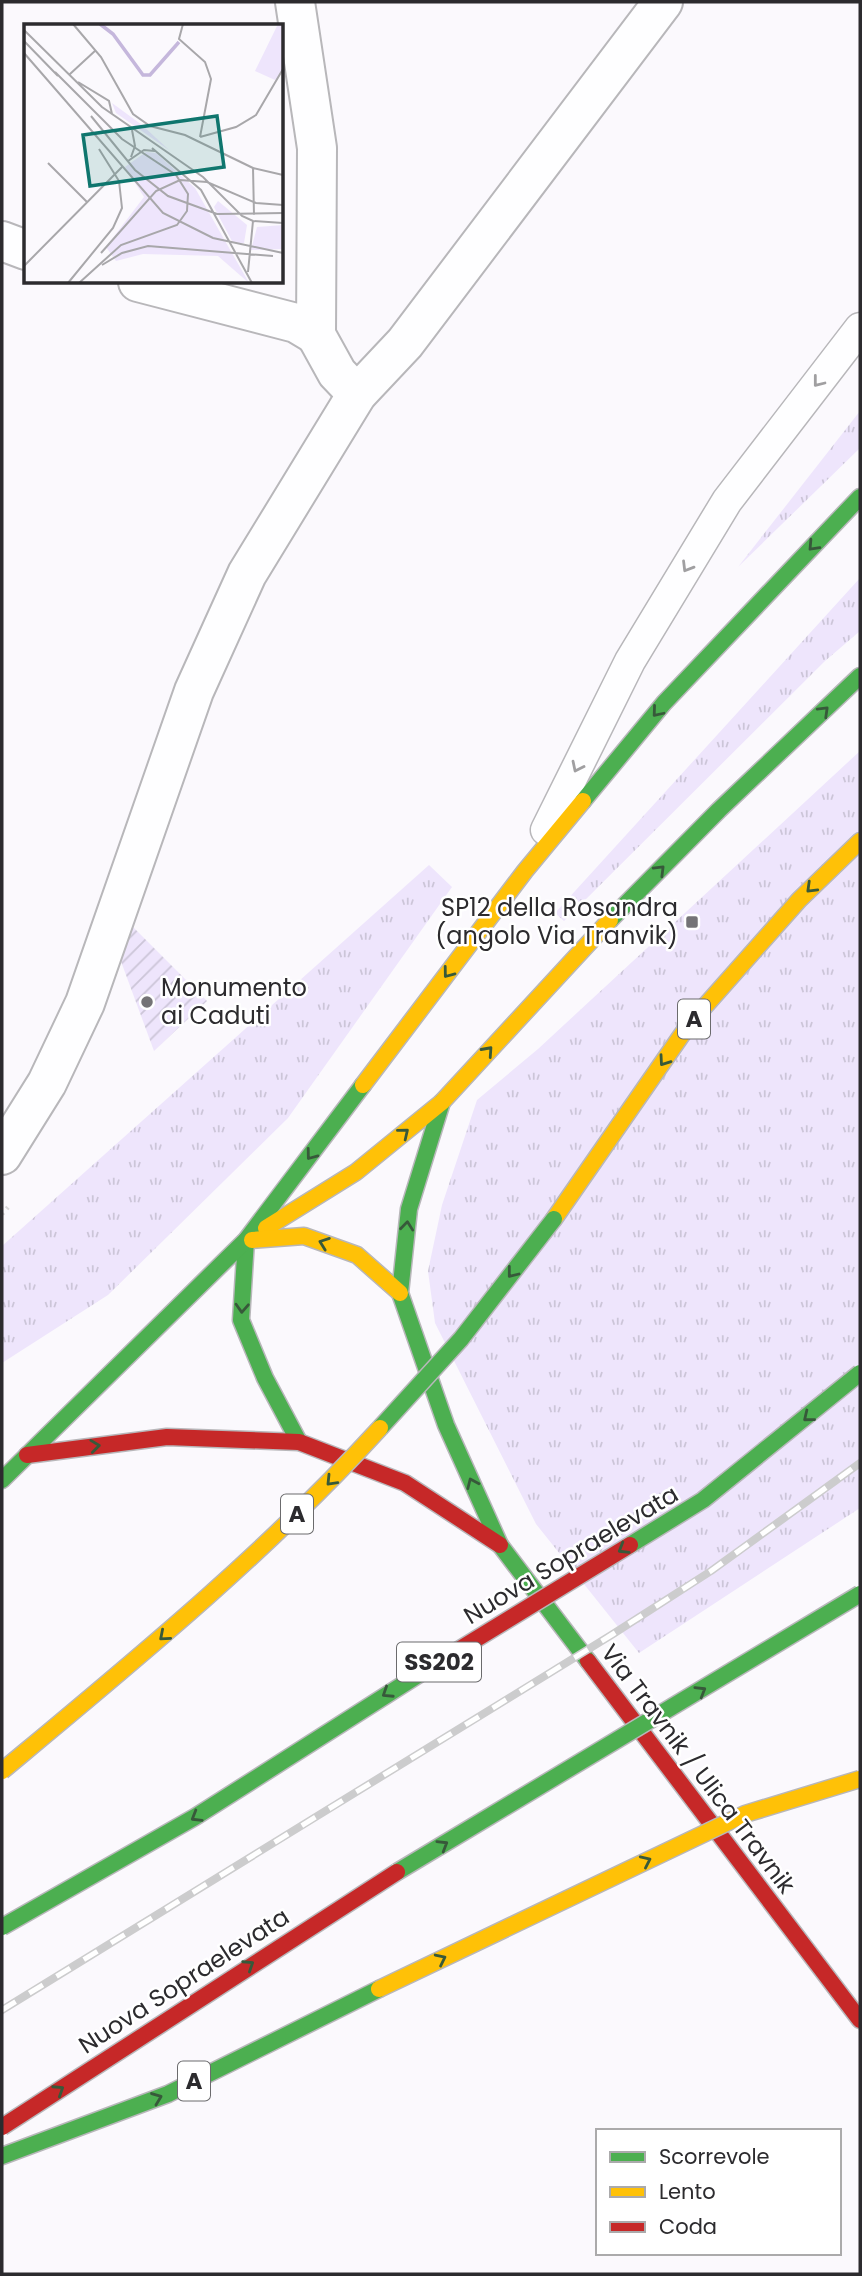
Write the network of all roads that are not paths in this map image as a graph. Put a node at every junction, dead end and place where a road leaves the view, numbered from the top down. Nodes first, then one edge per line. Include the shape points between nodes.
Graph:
1 (295, 2) edge
2 (663, 2) edge
3 (2, 241) edge
4 (24, 249) edge
5 (146, 284) edge
6 (860, 328) edge
7 (316, 335) junction
8 (357, 394) junction
9 (860, 497) edge
10 (860, 677) edge
11 (860, 841) edge
12 (526, 871) junction
13 (442, 1102) junction
14 (2, 1155) edge
15 (246, 1240) junction
16 (400, 1293) junction
17 (860, 1373) edge
18 (299, 1442) junction
19 (27, 1455) junction
20 (2, 1480) edge
21 (500, 1545) junction
22 (860, 1594) edge
23 (2, 1771) edge
24 (860, 1779) edge
25 (2, 1927) edge
26 (860, 2020) edge
27 (2, 2127) edge
28 (2, 2156) edge

1 - 7 street via 317,148
2 - 8 street via 405,343
3 - 4 street
5 - 7 street via 296,323
6 -> 12 lane via 727,501 630,661
7 - 8 street via 337,373
8 - 14 street via 247,574 194,691 85,1003 47,1083
9 -> 12 main road via 664,703
13 -> 10 main road via 587,943
11 -> 23 main road, A, bridge via 799,900 690,1023 554,1219 461,1339 327,1486 166,1634
12 -> 15 main road
15 -> 13 main road via 356,1172
16 -> 13 main road, Via Travnik / Ulica Travnik via 409,1209
16 -> 15 main road, Via Travnik / Ulica Travnik via 357,1255 304,1236
15 -> 18 main road via 241,1320
15 - 19 main road
21 -> 16 main road, Via Travnik / Ulica Travnik via 446,1424
17 -> 25 main road, Nuova Sopraelevata / SS202, bridge via 703,1500 195,1817
19 -> 18 main road, Via Travnik / Ulica Travnik via 167,1437
18 - 21 main road, Via Travnik / Ulica Travnik via 405,1483
19 - 20 main road
21 - 26 main road, Via Travnik / Ulica Travnik
27 -> 22 main road, Nuova Sopraelevata, bridge via 332,1911
28 -> 24 main road, A, bridge via 168,2094 745,1814

